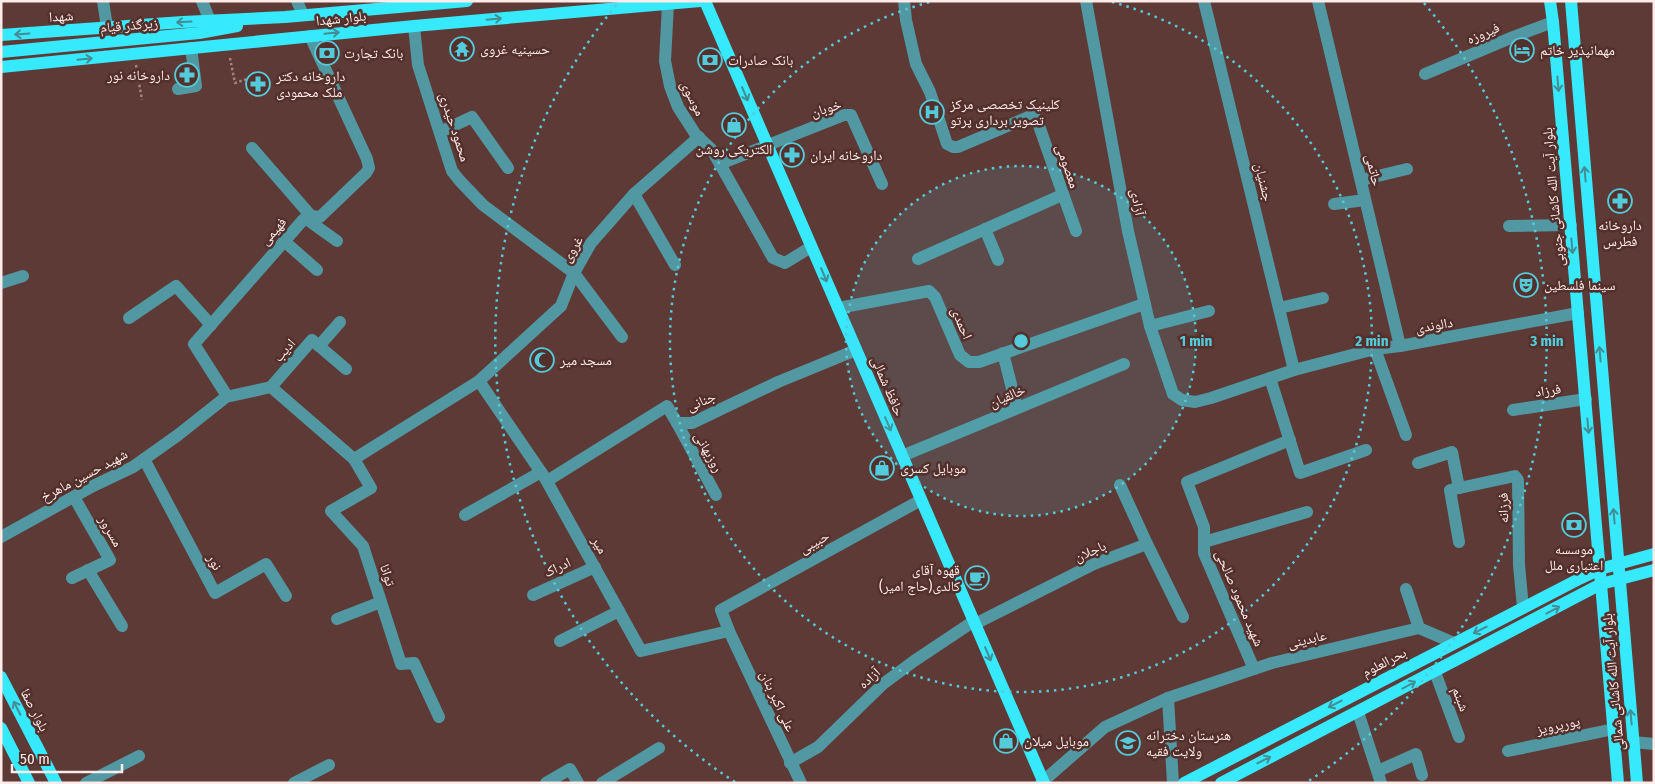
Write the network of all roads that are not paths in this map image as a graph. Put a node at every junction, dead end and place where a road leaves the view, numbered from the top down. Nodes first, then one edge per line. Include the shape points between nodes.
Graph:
1 (103, 1) edge
2 (202, 1) edge
3 (297, 1) edge
4 (467, 1) edge
5 (700, 1) edge
6 (705, 1) edge
7 (904, 1) edge
8 (1086, 1) edge
9 (1204, 1) edge
10 (1318, 1) edge
11 (1550, 1) edge
12 (1571, 1) edge
13 (402, 4) edge
14 (668, 4) junction
15 (303, 15) junction
16 (284, 17) junction
17 (210, 21) junction
18 (1553, 22) junction
19 (414, 26) junction
20 (106, 27) junction
21 (199, 33) junction
22 (1, 35) edge
23 (310, 36) junction
24 (284, 39) junction
25 (190, 48) junction
26 (1, 52) edge
27 (1, 67) edge
28 (1425, 74) dead end
29 (178, 89) dead end
30 (440, 132) junction
31 (698, 137) junction
32 (767, 145) junction
33 (252, 148) dead end
34 (720, 164) junction
35 (508, 168) dead end
36 (1407, 170) dead end
37 (1361, 180) junction
38 (882, 184) dead end
39 (634, 194) junction
40 (1062, 195) junction
41 (1365, 200) junction
42 (1334, 204) dead end
43 (308, 217) junction
44 (1571, 225) junction
45 (1509, 226) dead end
46 (985, 229) junction
47 (1076, 231) dead end
48 (284, 241) junction
49 (337, 241) dead end
50 (811, 247) junction
51 (918, 259) dead end
52 (998, 260) dead end
53 (675, 265) dead end
54 (317, 270) dead end
55 (574, 273) junction
56 (23, 276) dead end
57 (1, 283) edge
58 (1323, 298) dead end
59 (1144, 304) junction
60 (838, 308) junction
61 (1279, 308) junction
62 (1209, 311) dead end
63 (1578, 313) junction
64 (129, 318) dead end
65 (340, 322) dead end
66 (211, 325) junction
67 (1150, 326) junction
68 (622, 337) dead end
69 (319, 346) junction
70 (1400, 346) junction
71 (856, 350) junction
72 (1374, 350) junction
73 (1003, 353) junction
74 (1124, 364) dead end
75 (346, 369) dead end
76 (1294, 370) junction
77 (1270, 378) junction
78 (479, 381) junction
79 (271, 387) junction
80 (227, 396) junction
81 (1182, 400) joint
82 (1586, 400) junction
83 (1017, 408) junction
84 (1514, 410) dead end
85 (677, 423) junction
86 (1406, 435) dead end
87 (1290, 440) junction
88 (1366, 450) dead end
89 (902, 456) junction
90 (354, 459) junction
91 (144, 460) junction
92 (1418, 463) dead end
93 (544, 477) junction
94 (1120, 485) dead end
95 (1454, 489) junction
96 (716, 494) dead end
97 (74, 497) junction
98 (921, 500) junction
99 (1306, 512) dead end
100 (465, 515) dead end
101 (1, 537) edge
102 (1204, 542) junction
103 (1459, 542) dead end
104 (1147, 544) junction
105 (1654, 554) edge
106 (1618, 564) junction
107 (594, 567) junction
108 (1600, 569) junction
109 (88, 570) junction
110 (1654, 570) edge
111 (72, 578) dead end
112 (1619, 579) junction
113 (1601, 584) junction
114 (1406, 589) dead end
115 (533, 595) dead end
116 (286, 596) dead end
117 (381, 602) junction
118 (1523, 608) junction
119 (720, 610) joint
120 (620, 612) junction
121 (1183, 617) dead end
122 (337, 619) dead end
123 (974, 623) junction
124 (122, 626) dead end
125 (1419, 628) junction
126 (729, 631) junction
127 (560, 641) dead end
128 (1454, 643) junction
129 (1254, 669) junction
130 (1435, 672) junction
131 (1, 677) edge
132 (1168, 698) junction
133 (1358, 712) junction
134 (439, 717) dead end
135 (27, 728) junction
136 (1614, 729) junction
137 (4, 734) edge
138 (1459, 737) dead end
139 (1633, 742) junction
140 (1654, 744) edge
141 (659, 748) dead end
142 (1508, 752) dead end
143 (140, 756) dead end
144 (790, 763) junction
145 (329, 765) dead end
146 (1422, 775) dead end
147 (1379, 777) edge
148 (1042, 782) edge
149 (29, 783) edge
150 (56, 783) edge
151 (86, 783) edge
152 (294, 783) edge
153 (546, 783) edge
154 (578, 783) edge
155 (602, 783) edge
156 (801, 783) edge
157 (1173, 783) edge
158 (1184, 783) edge
159 (1221, 783) edge
160 (1618, 783) edge
161 (1636, 783) edge

1 - 20 street
2 - 17 street
3 - 15 street
4 - 13 main road, بلوار شهدا
5 - 14 main road, بلوار شهدا
6 -> 32 main road, حافظ شمالی
7 - 40 street, معصومی via 916,64 930,92 947,144 958,147 1033,114
8 - 59 street, آزادی
9 - 61 street, جشنیان
10 - 37 street, حاتمی
11 - 18 main road, بلوار آیت الله کاشانی جنوبی
106 -> 12 main road
13 - 15 main road, بلوار شهدا
19 -> 14 main road, بلوار شهدا
14 - 31 street, موسوی via 666,61 670,86 678,106
15 - 16 main road, شهدا
16 - 17 main road, شهدا
16 - 21 main road
17 -> 20 main road, شهدا
18 - 28 street, فیروزه
18 -> 44 main road, بلوار آیت الله کاشانی جنوبی
23 -> 19 main road, بلوار شهدا
19 - 30 street, محمود حیدری via 418,65
20 -> 22 main road, شهدا
21 - 24 main road
21 - 26 main road, زیرگذر قیام
23 - 24 main road, بلوار شهدا
23 - 43 street, فهیمی via 367,159 368,168 320,217
24 - 25 main road
27 -> 25 main road
25 - 29 street via 196,86
30 - 35 street via 472,117
30 - 55 street, محمود حیدری via 452,170 460,182 483,205
31 - 34 street, موسوی via 712,150
31 - 39 street, غروی
32 - 34 street
32 - 38 street, خوبان via 851,115
32 - 50 main road, حافظ شمالی
33 - 43 street
34 - 50 street, موسوی via 773,258 786,263
36 - 37 street
37 - 41 street, حاتمی
39 - 53 street
39 - 55 street, غروی via 591,243
40 - 46 street
40 - 47 street, معصومی
41 - 42 street
41 - 70 street, حاتمی
43 - 48 street, فهیمی
43 - 49 street
44 - 45 street
44 -> 63 main road, بلوار آیت الله کاشانی جنوبی
46 - 51 street
46 - 52 street
48 - 54 street
48 - 66 street, فهیمی
50 -> 60 main road, حافظ شمالی
55 - 68 street, محمود حیدری
55 - 78 street, غروی via 561,306
56 - 57 street
58 - 61 street
59 - 67 street, آزادی
59 - 73 street, احمدی
60 - 71 main road, حافظ شمالی
60 - 73 street, احمدی via 929,291 935,297 960,355 969,362 979,362
61 - 76 street, جشنیان
62 - 67 street
63 - 70 street, دالوندی
63 - 82 main road, بلوار آیت الله کاشانی جنوبی
64 - 66 street via 176,286
65 - 69 street, ادیب
66 - 80 street, فهیمی via 194,344
67 - 81 street, آزادی via 1173,394
69 - 75 street
69 - 79 street, ادیب via 312,340
70 - 72 street, دالوندی
71 - 85 street, جنانی via 692,423
71 -> 89 main road, حافظ شمالی
72 - 76 street, دالوندی
72 - 86 street
73 - 83 street
74 - 83 street, خالقیان
76 - 77 street, دالوندی
77 - 81 street, دالوندی via 1195,402
77 - 87 street
78 - 90 street
78 - 93 street, میر
79 - 80 street
79 - 90 street
80 - 91 street, شهید حسین ماهرخ
82 - 84 street, فرزاد
82 -> 108 main road, بلوار آیت الله کاشانی جنوبی
83 - 89 street, خالقیان
85 - 93 street, جنانی via 667,406
85 - 96 street, روزبهانی
87 - 88 street via 1300,473
87 - 102 street, شهید محمود صالحی via 1187,482 1204,527
89 - 98 main road, حافظ شمالی
90 - 117 street, توانا via 371,488 331,511 363,546
91 - 97 street, شهید حسین ماهرخ
91 - 116 street, نور via 215,593 266,564
92 - 95 street via 1452,452
93 - 100 street
93 - 107 street, میر
94 - 104 street
95 - 103 street
95 - 118 street, فرزانه via 1513,476 1517,478
97 - 101 street, شهید حسین ماهرخ
97 - 109 street, مسرور via 110,560
98 - 119 street, حبیبی
98 - 123 main road, حافظ شمالی
99 - 102 street
102 - 129 street, شهید محمود صالحی via 1204,553
104 - 121 street
104 - 123 street, باجلان via 1094,564
105 - 106 main road, بحرالعلوم
106 - 108 main road, بحرالعلوم
106 - 112 main road, بلوار آیت الله کاشانی شمالی
107 - 115 street, ادراک
107 - 120 street, میر
108 - 113 main road, بلوار آیت الله کاشانی شمالی
108 - 118 main road, بحرالعلوم
109 - 111 street, مسرور
109 - 124 street
110 - 112 main road
112 - 113 main road
139 -> 112 main road, بلوار آیت الله کاشانی شمالی
130 -> 113 main road
113 - 136 main road, بلوار آیت الله کاشانی شمالی
114 - 125 street
117 - 122 street
117 - 134 street, توانا via 401,664 414,663
118 -> 128 main road, بحرالعلوم
119 - 126 street, علی اکبر بنان
120 - 126 street, میر via 642,651
120 - 127 street
123 - 144 street, آزاده via 883,684 818,748
123 -> 148 main road, حافظ شمالی
125 - 128 street
125 - 129 street, عابدینی
126 - 144 street, علی اکبر بنان
128 -> 158 main road, بحرالعلوم
129 - 132 street, عابدینی
133 -> 130 main road
130 - 138 street, شبنم
135 -> 131 main road, بلوار صفا
132 - 148 street, عابدینی via 1105,727
132 - 157 street
133 - 147 street
159 -> 133 main road
135 - 137 main road
135 - 150 main road, بلوار صفا
136 - 142 street, پورپرویز
136 - 160 main road, بلوار آیت الله کاشانی شمالی
137 - 149 main road
139 - 140 street
139 - 161 main road, بلوار آیت الله کاشانی شمالی
141 - 155 street
143 - 151 street
144 - 156 street, علی اکبر بنان
145 - 152 street
146 - 147 street via 1416,754
153 - 154 street via 570,769

